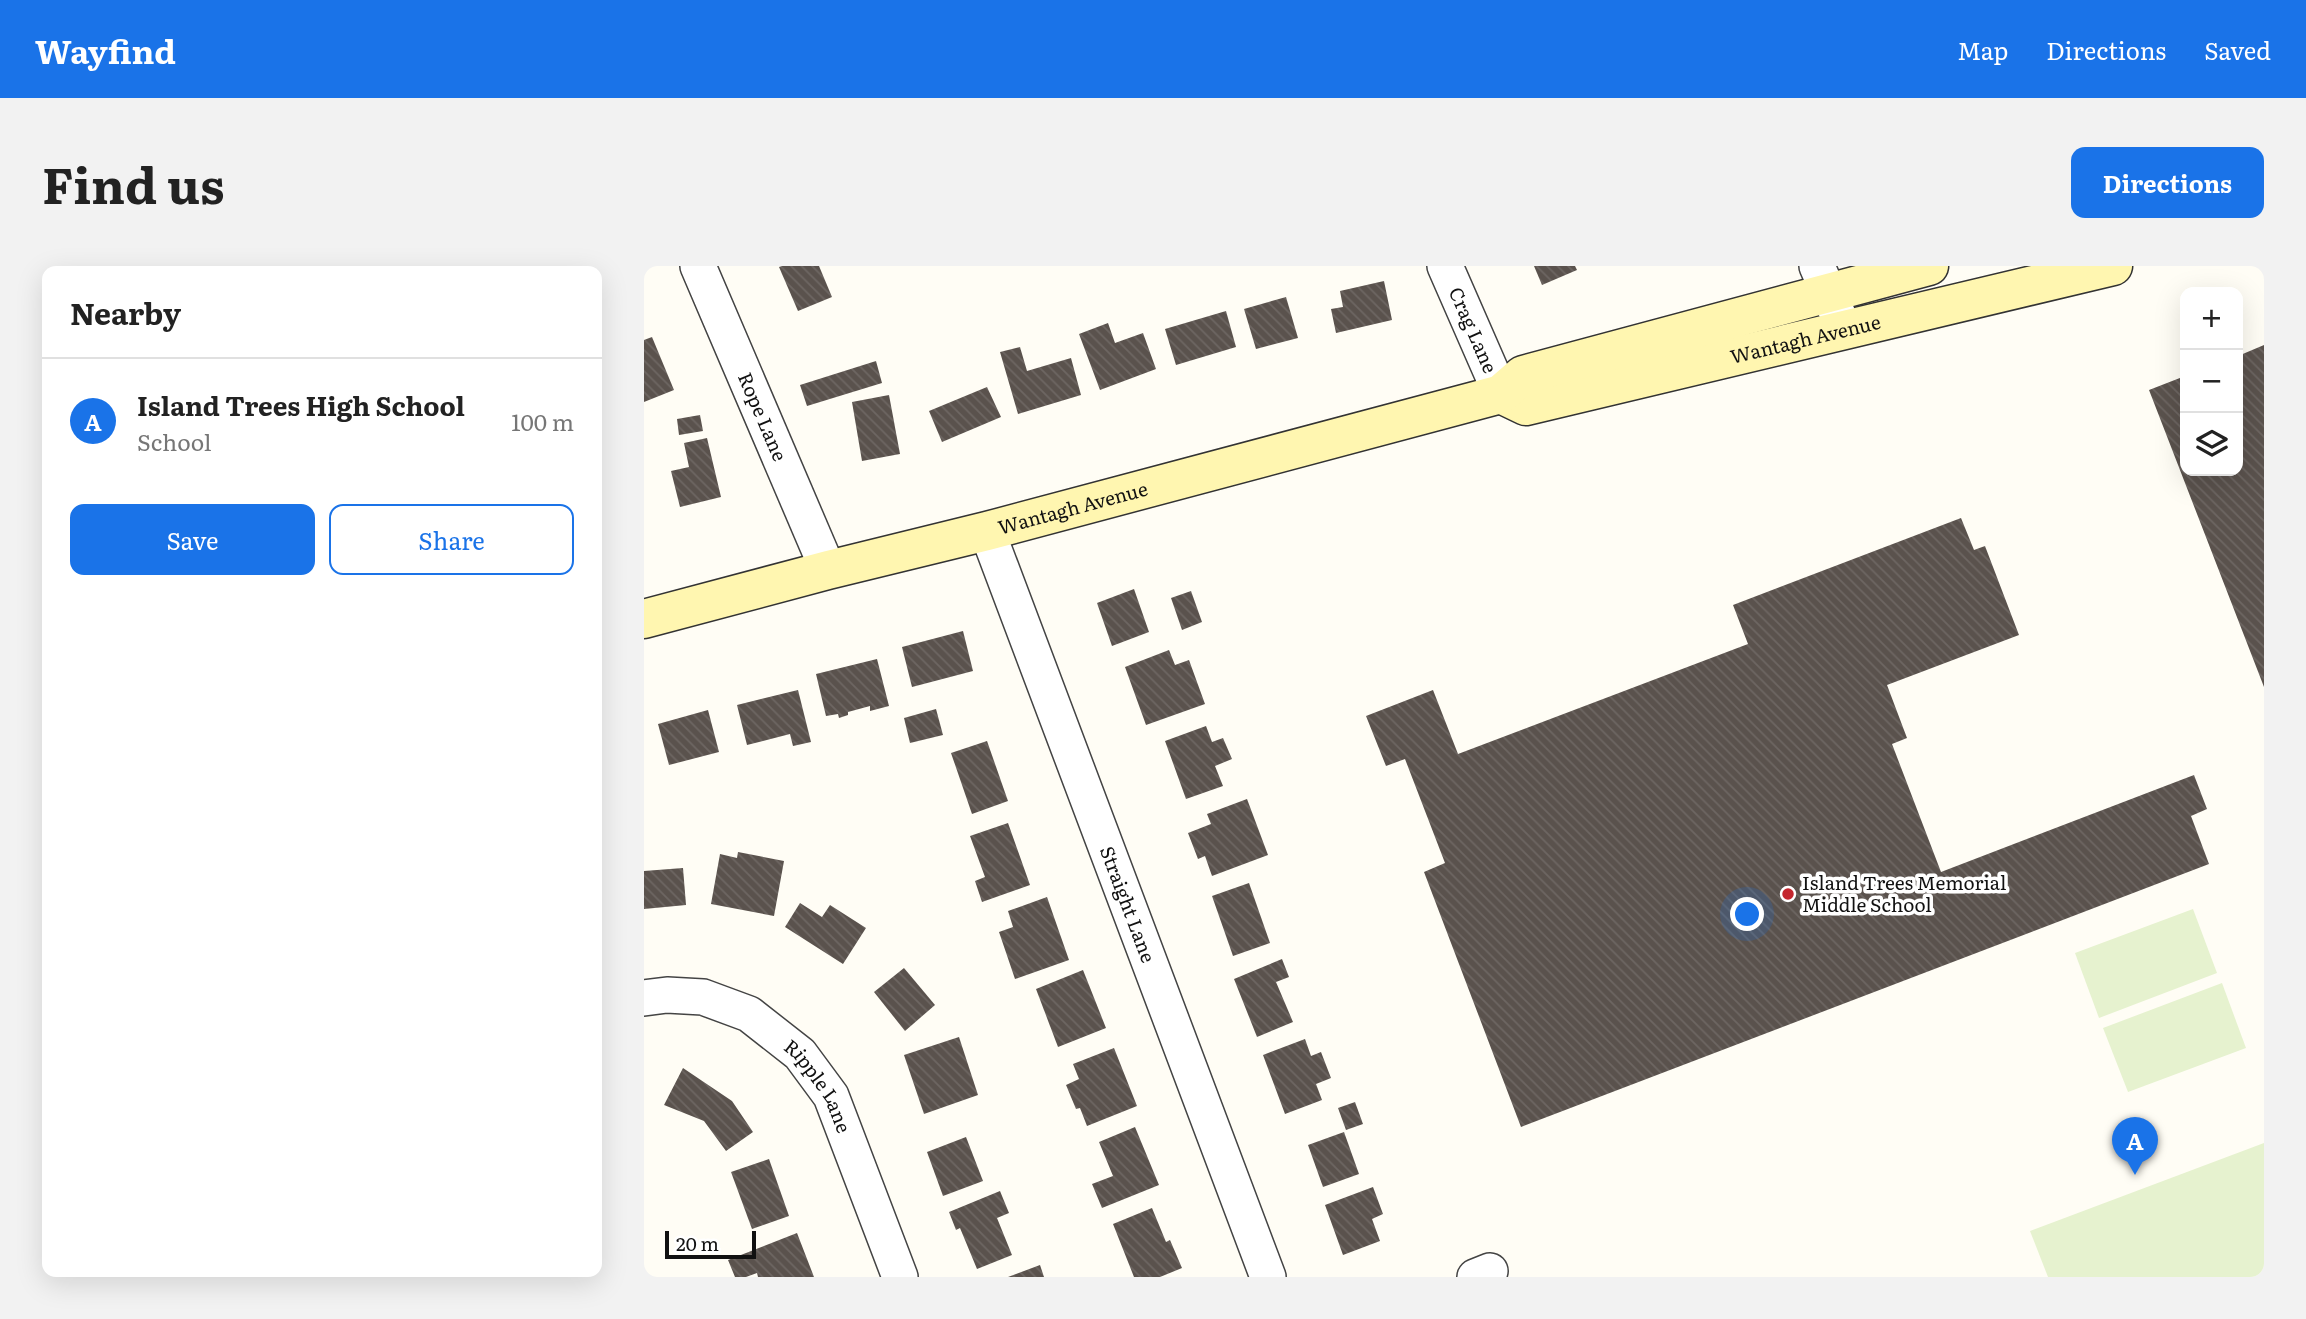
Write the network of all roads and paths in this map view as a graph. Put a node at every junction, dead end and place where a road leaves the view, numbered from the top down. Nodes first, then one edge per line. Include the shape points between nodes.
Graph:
1 (698, 266) edge
2 (1445, 266) edge
3 (1929, 266) edge
4 (2113, 266) edge
5 (1823, 280) edge
6 (1844, 330) junction
7 (1501, 394) junction
8 (987, 531) junction
9 (828, 570) junction
10 (644, 619) edge
11 (644, 999) edge
12 (900, 1277) edge
13 (1268, 1277) edge

1 - 9 street, Rope Lane
2 - 7 street, Crag Lane
3 - 5 main road, Wantagh Avenue
4 - 6 main road, Wantagh Avenue
5 - 6 street
5 - 7 main road, Wantagh Avenue via 1523,375
6 - 7 main road, Wantagh Avenue via 1526,406
7 - 8 main road, Wantagh Avenue
8 - 9 main road, Wantagh Avenue
8 - 13 street, Straight Lane
9 - 10 main road, Wantagh Avenue
11 - 12 street, Ripple Lane via 704,997 749,1014 800,1054 831,1096

